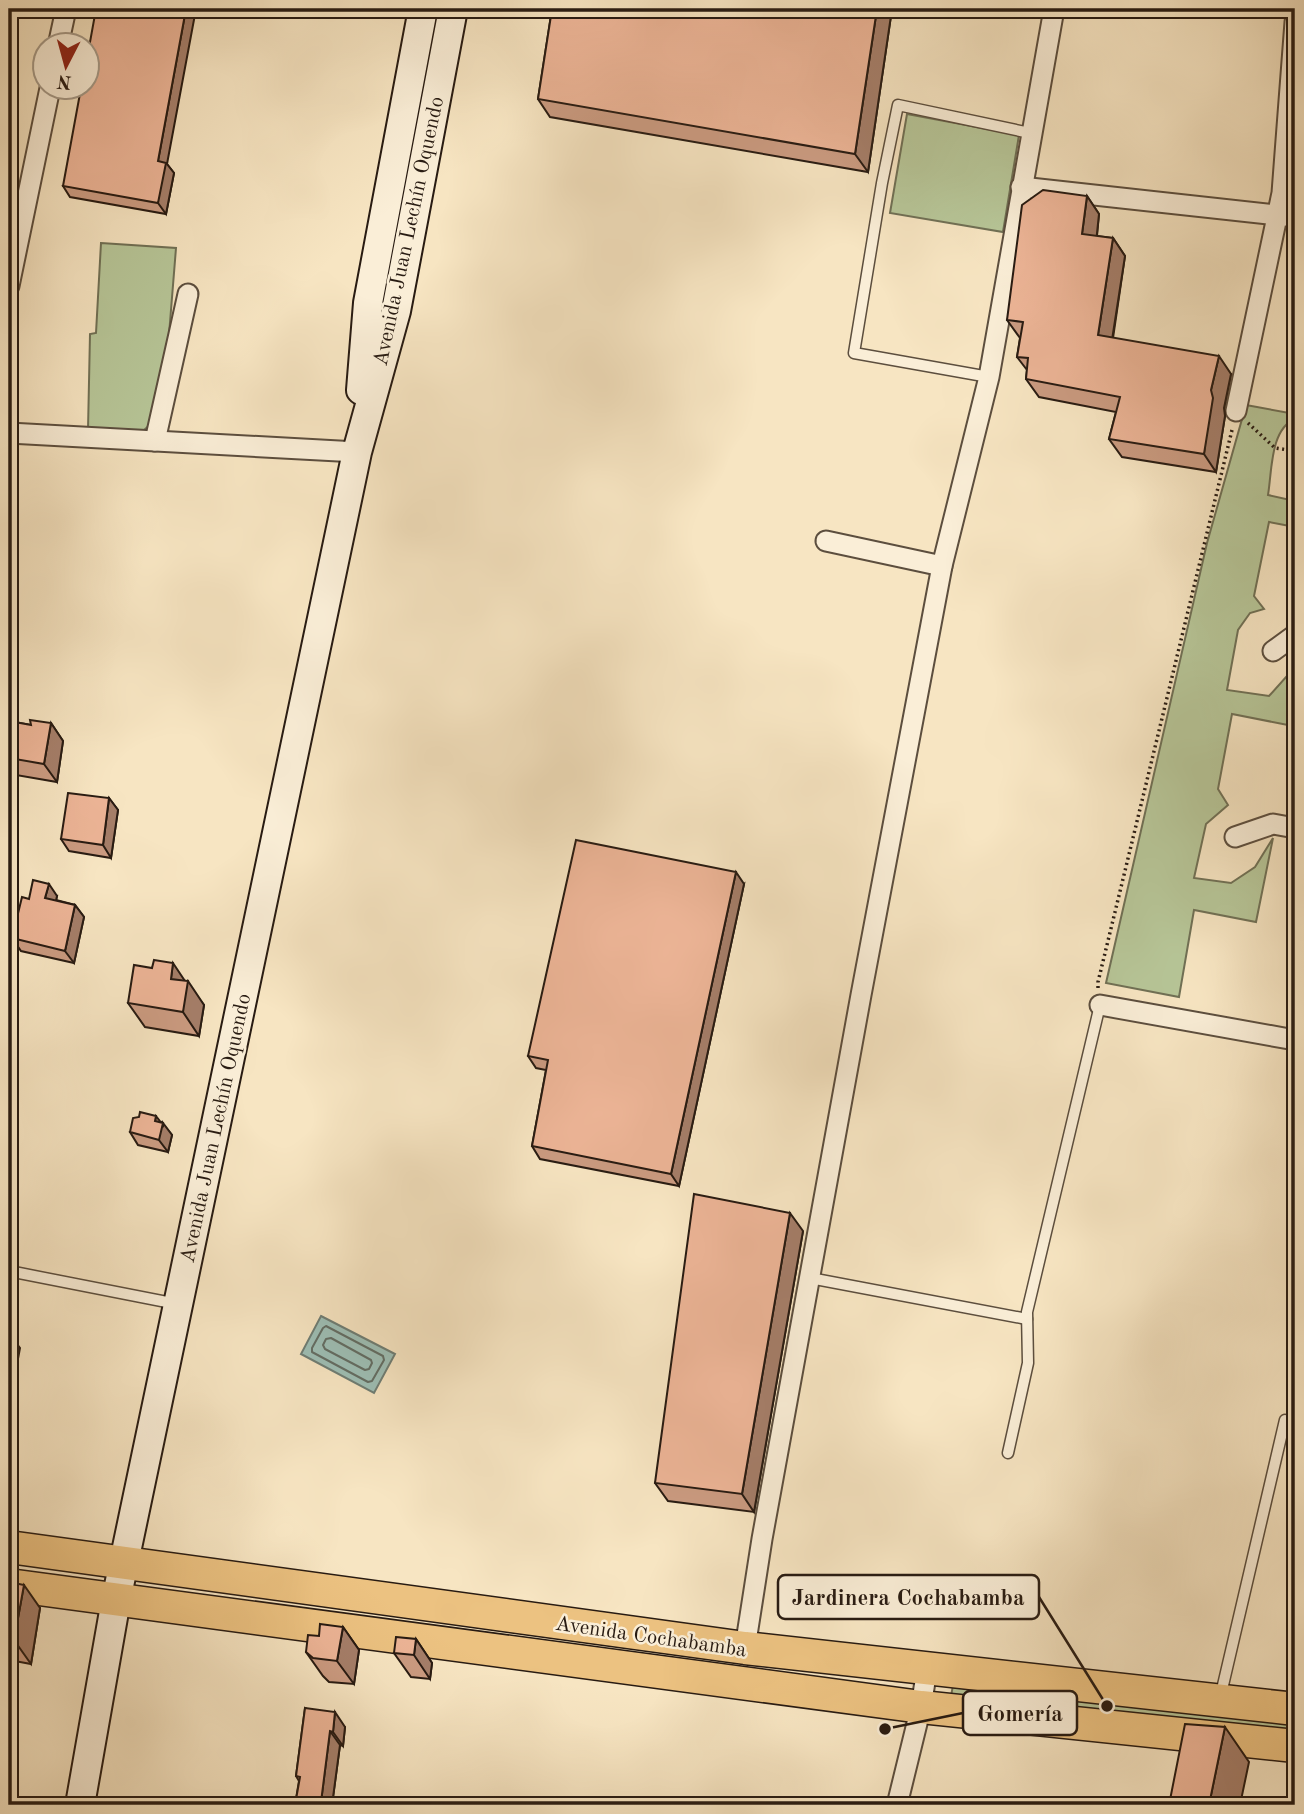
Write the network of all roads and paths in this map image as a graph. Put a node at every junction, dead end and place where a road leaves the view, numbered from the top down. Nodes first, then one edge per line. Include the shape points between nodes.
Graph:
1 (66, 9) edge
2 (423, 9) edge
3 (453, 9) edge
4 (1054, 9) edge
5 (1295, 22) edge
6 (61, 32) edge
7 (47, 102) edge
8 (1030, 133) junction
9 (1021, 187) junction
10 (1286, 216) edge
11 (9, 286) edge
12 (188, 294) dead end
13 (989, 377) junction
14 (1236, 411) junction
15 (9, 433) edge
16 (155, 441) junction
17 (1295, 451) edge
18 (356, 452) junction
19 (826, 541) dead end
20 (943, 566) junction
21 (1295, 635) edge
22 (1273, 650) dead end
23 (1295, 828) edge
24 (1235, 837) dead end
25 (1100, 1005) junction
26 (1295, 1040) edge
27 (9, 1271) edge
28 (810, 1278) junction
29 (177, 1305) junction
30 (1027, 1319) junction
31 (1285, 1420) dead end
32 (1008, 1453) dead end
33 (9, 1547) edge
34 (123, 1563) junction
35 (9, 1585) edge
36 (116, 1600) junction
37 (583, 1627) junction
38 (745, 1648) junction
39 (579, 1660) junction
40 (927, 1669) junction
41 (1219, 1702) junction
42 (921, 1707) junction
43 (1295, 1709) edge
44 (1295, 1746) edge
45 (79, 1805) edge
46 (897, 1805) edge

1 - 6 street
2 - 18 street, Avenida Juan Lechín Oquendo via 368,303
3 - 18 street, Avenida Juan Lechín Oquendo via 396,311
4 - 8 street
5 - 10 street via 1282,193
7 - 11 street
8 - 9 street
8 - 13 lane via 898,105 882,183 854,353
9 - 10 street
9 - 13 street
10 - 14 street
12 - 16 street
13 - 20 street
14 - 17 path via 1275,449
14 - 25 path via 1098,982
15 - 16 street
16 - 18 street
18 - 29 street, Avenida Juan Lechín Oquendo
19 - 20 street
20 - 28 street
21 - 22 street
23 - 24 street via 1273,824
25 - 26 street
25 - 30 lane
27 - 29 lane
28 - 30 lane
28 - 38 street
29 - 34 street, Avenida Juan Lechín Oquendo
30 - 32 lane via 1028,1363
31 - 41 lane
33 - 34 main road, Avenida Cochabamba
34 - 36 street, Avenida Juan Lechín Oquendo
34 - 37 main road, Avenida Cochabamba
35 - 36 main road, Avenida Cochabamba
36 - 39 main road, Avenida Cochabamba
36 - 45 street, Avenida Juan Lechín Oquendo
37 - 38 main road, Avenida Cochabamba
37 - 39 main road
38 - 40 main road, Avenida Cochabamba
39 - 42 main road, Avenida Cochabamba
40 - 41 main road, Avenida Cochabamba
40 - 42 street
41 - 43 main road, Avenida Cochabamba
42 - 44 main road, Avenida Cochabamba
42 - 46 street

